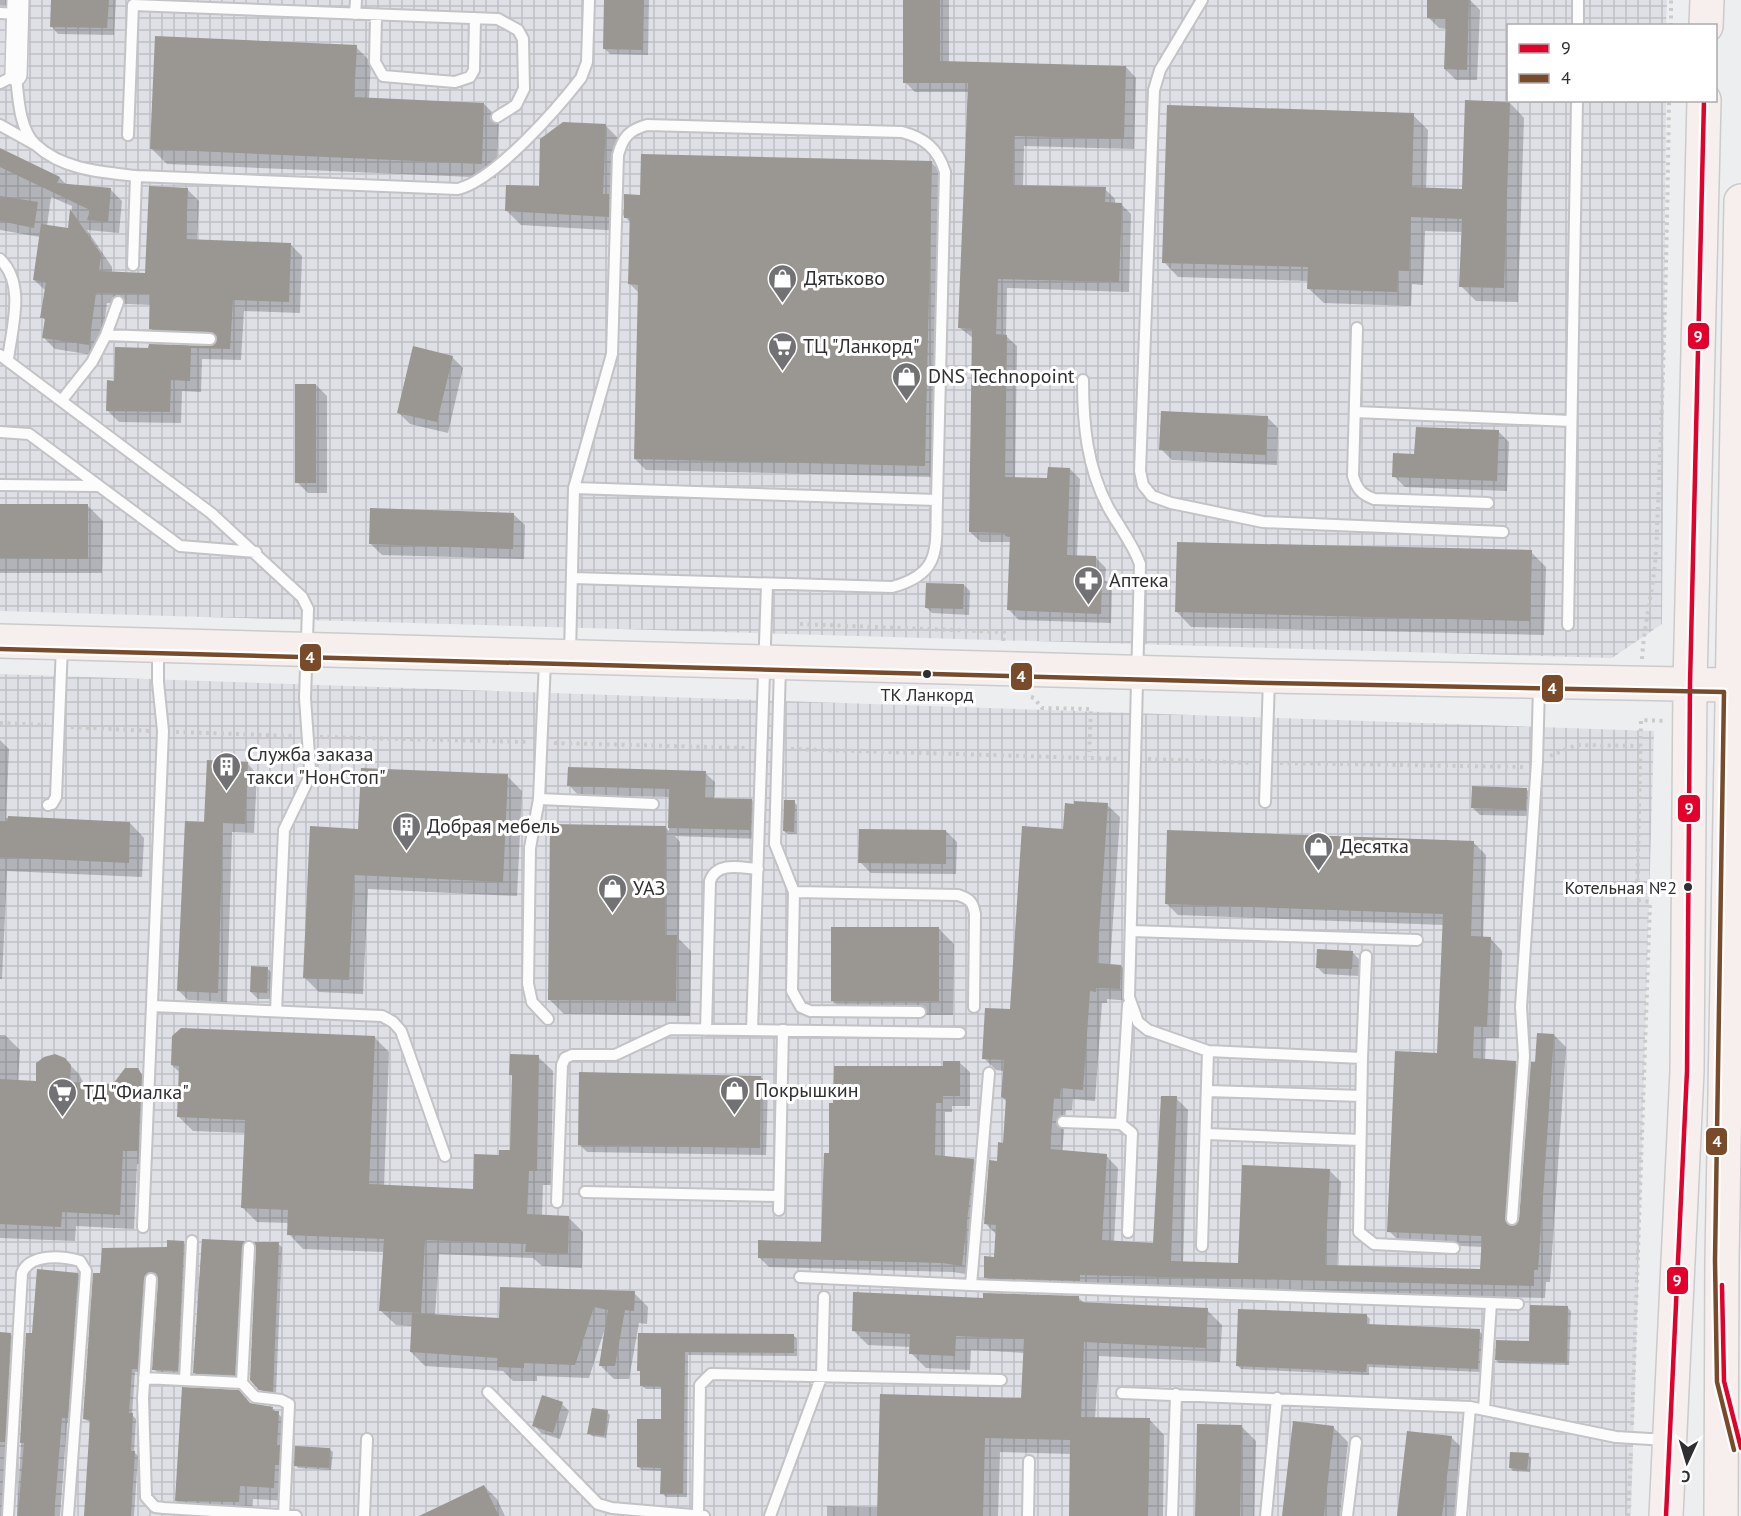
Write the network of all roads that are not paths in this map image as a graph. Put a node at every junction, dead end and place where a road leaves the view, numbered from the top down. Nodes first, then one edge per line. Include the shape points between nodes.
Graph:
1 (356, 0) edge
2 (589, 0) edge
3 (1202, 0) edge
4 (1578, 0) edge
5 (1707, 0) edge
6 (131, 3) edge
7 (186, 4) edge
8 (12, 9) edge
9 (355, 14) junction
10 (376, 15) junction
11 (475, 18) junction
12 (1578, 24) edge
13 (1706, 24) edge
14 (8, 79) edge
15 (1577, 102) edge
16 (1704, 102) edge
17 (497, 117) dead end
18 (0, 125) edge
19 (128, 135) dead end
20 (35, 145) junction
21 (136, 176) junction
22 (1741, 201) edge
23 (0, 259) edge
24 (133, 265) dead end
25 (117, 302) dead end
26 (1357, 328) dead end
27 (106, 335) junction
28 (210, 339) dead end
29 (4, 357) edge
30 (1083, 380) dead end
31 (62, 399) junction
32 (1355, 412) junction
33 (1571, 421) junction
34 (0, 432) edge
35 (0, 485) edge
36 (99, 486) junction
37 (574, 488) junction
38 (937, 500) junction
39 (1488, 502) dead end
40 (1503, 532) dead end
41 (1738, 545) edge
42 (256, 552) junction
43 (572, 578) junction
44 (767, 584) junction
45 (1568, 624) dead end
46 (1737, 634) edge
47 (0, 641) edge
48 (63, 643) junction
49 (158, 645) junction
50 (308, 648) junction
51 (557, 656) junction
52 (772, 661) junction
53 (1138, 672) junction
54 (1269, 676) junction
55 (1539, 681) junction
56 (1690, 684) junction
57 (1732, 685) junction
58 (538, 800) junction
59 (1265, 802) dead end
60 (653, 804) dead end
61 (48, 805) dead end
62 (758, 868) junction
63 (794, 892) junction
64 (1131, 931) junction
65 (1417, 940) dead end
66 (1366, 956) dead end
67 (1129, 997) junction
68 (152, 1006) junction
69 (974, 1007) dead end
70 (276, 1011) junction
71 (920, 1012) dead end
72 (548, 1019) dead end
73 (706, 1030) junction
74 (752, 1030) junction
75 (783, 1030) junction
76 (960, 1034) dead end
77 (1208, 1051) junction
78 (1362, 1058) junction
79 (989, 1073) dead end
80 (1207, 1091) junction
81 (1361, 1096) junction
82 (1063, 1122) dead end
83 (1121, 1124) junction
84 (1206, 1134) junction
85 (1359, 1140) junction
86 (445, 1156) dead end
87 (585, 1192) dead end
88 (779, 1196) junction
89 (557, 1202) dead end
90 (779, 1210) dead end
91 (1512, 1219) dead end
92 (143, 1227) dead end
93 (1128, 1232) dead end
94 (192, 1241) dead end
95 (1202, 1246) dead end
96 (249, 1247) dead end
97 (1454, 1248) dead end
98 (800, 1276) dead end
99 (151, 1279) dead end
100 (971, 1285) junction
101 (824, 1297) dead end
102 (1491, 1303) junction
103 (1518, 1304) dead end
104 (822, 1375) junction
105 (144, 1378) junction
106 (185, 1380) junction
107 (1001, 1380) dead end
108 (1724, 1381) junction
109 (242, 1383) junction
110 (488, 1392) dead end
111 (1122, 1393) dead end
112 (1176, 1394) junction
113 (1277, 1398) junction
114 (1470, 1407) junction
115 (1484, 1409) junction
116 (367, 1439) dead end
117 (1670, 1440) junction
118 (1356, 1442) dead end
119 (1741, 1448) edge
120 (1029, 1461) dead end
121 (164, 1512) edge
122 (284, 1515) edge
123 (701, 1515) edge
124 (8, 1516) edge
125 (68, 1516) edge
126 (296, 1516) edge
127 (364, 1516) edge
128 (770, 1516) edge
129 (1028, 1516) edge
130 (1172, 1516) edge
131 (1266, 1516) edge
132 (1347, 1516) edge
133 (1461, 1516) edge
134 (1666, 1516) edge
135 (1721, 1516) edge

1 - 9 lane
2 - 21 lane via 587,62 581,78 500,163 470,186 445,190
3 - 40 lane via 1160,70 1154,90 1140,471 1143,485 1152,496 1171,503 1263,522
4 - 12 lane
5 - 13 main road
6 - 7 lane
6 - 19 lane
7 - 9 lane
8 - 14 street
9 - 10 lane
10 - 11 lane
10 - 11 lane via 375,62 383,76 455,82 470,77 474,70
11 - 17 lane via 498,19 511,25 523,39 522,98
14 - 20 lane
15 - 33 lane
16 - 56 main road
18 - 20 lane
20 - 21 lane via 77,168
21 - 24 lane
22 - 41 main road
23 - 29 lane via 10,271 15,291
25 - 27 lane
26 - 32 lane
27 - 28 lane
27 - 31 lane via 92,363
29 - 31 lane
30 - 53 lane via 1089,458 1109,509 1133,544 1140,564
31 - 42 lane
32 - 33 lane
32 - 39 lane via 1353,476 1363,495 1374,499
33 - 45 lane
34 - 36 lane via 29,434
35 - 36 lane
36 - 42 lane via 180,546
37 - 38 lane
37 - 38 lane via 612,354 618,155 631,130 647,124 902,132 919,136 940,154 945,172
37 - 43 lane
38 - 44 lane via 935,553 927,570 913,581 891,587
41 - 46 main road
42 - 50 lane via 302,597 308,609
43 - 44 lane
43 - 51 lane
44 - 52 lane
46 - 56 main road
46 - 57 main road
47 - 48 main road
48 - 49 main road
48 - 61 lane via 56,796
49 - 50 main road
49 - 68 lane via 163,731
50 - 51 main road
50 - 70 lane via 308,780 284,830
51 - 52 main road
51 - 58 lane via 542,742
52 - 53 main road
52 - 62 lane via 762,748
52 - 63 lane via 777,749 775,844
53 - 54 main road
53 - 64 lane
54 - 55 main road
54 - 59 lane
55 - 56 main road
55 - 91 lane via 1521,1007 1524,1056
56 - 57 main road
56 - 117 main road via 1687,1071
57 - 108 main road via 1728,1152 1722,1260
58 - 60 lane
58 - 72 lane via 530,848 528,984 532,1002
62 - 73 lane via 719,868 710,881
62 - 74 lane
63 - 69 lane via 968,898 975,914
63 - 71 lane via 792,991 801,1007 810,1011
64 - 65 lane
64 - 67 lane
66 - 78 lane
67 - 77 lane via 1138,1022 1148,1030
67 - 83 lane
68 - 70 lane
68 - 92 lane
70 - 86 lane via 381,1016 393,1022 401,1031
73 - 74 lane
73 - 89 lane via 670,1029 615,1055 566,1058 562,1065
74 - 75 lane
75 - 76 lane
75 - 88 lane
77 - 78 lane
77 - 80 lane
78 - 81 lane
79 - 100 lane
80 - 81 lane
80 - 84 lane
81 - 85 lane
82 - 83 lane
83 - 93 lane via 1132,1133 1133,1140
84 - 85 lane
84 - 95 lane
85 - 97 lane via 1357,1222 1364,1239 1374,1244
87 - 88 lane
88 - 90 lane
94 - 106 lane
96 - 109 lane
98 - 100 lane
99 - 105 lane
100 - 102 lane
101 - 104 lane
102 - 103 lane
102 - 115 lane
104 - 107 lane
104 - 123 lane via 711,1374 705,1378 700,1385
104 - 128 lane
105 - 106 lane
105 - 121 lane via 146,1497
106 - 109 lane
108 - 119 main road
108 - 135 main road
109 - 122 lane via 255,1397 289,1404
110 - 123 lane via 598,1504
111 - 112 lane
112 - 113 lane
112 - 130 lane
113 - 114 lane
113 - 131 lane
114 - 115 lane
114 - 133 lane
115 - 117 lane via 1632,1439
116 - 127 lane
117 - 134 main road
118 - 132 lane
120 - 129 lane
121 - 122 lane
122 - 126 lane
124 - 125 lane via 22,1272 37,1259 74,1259 86,1271

